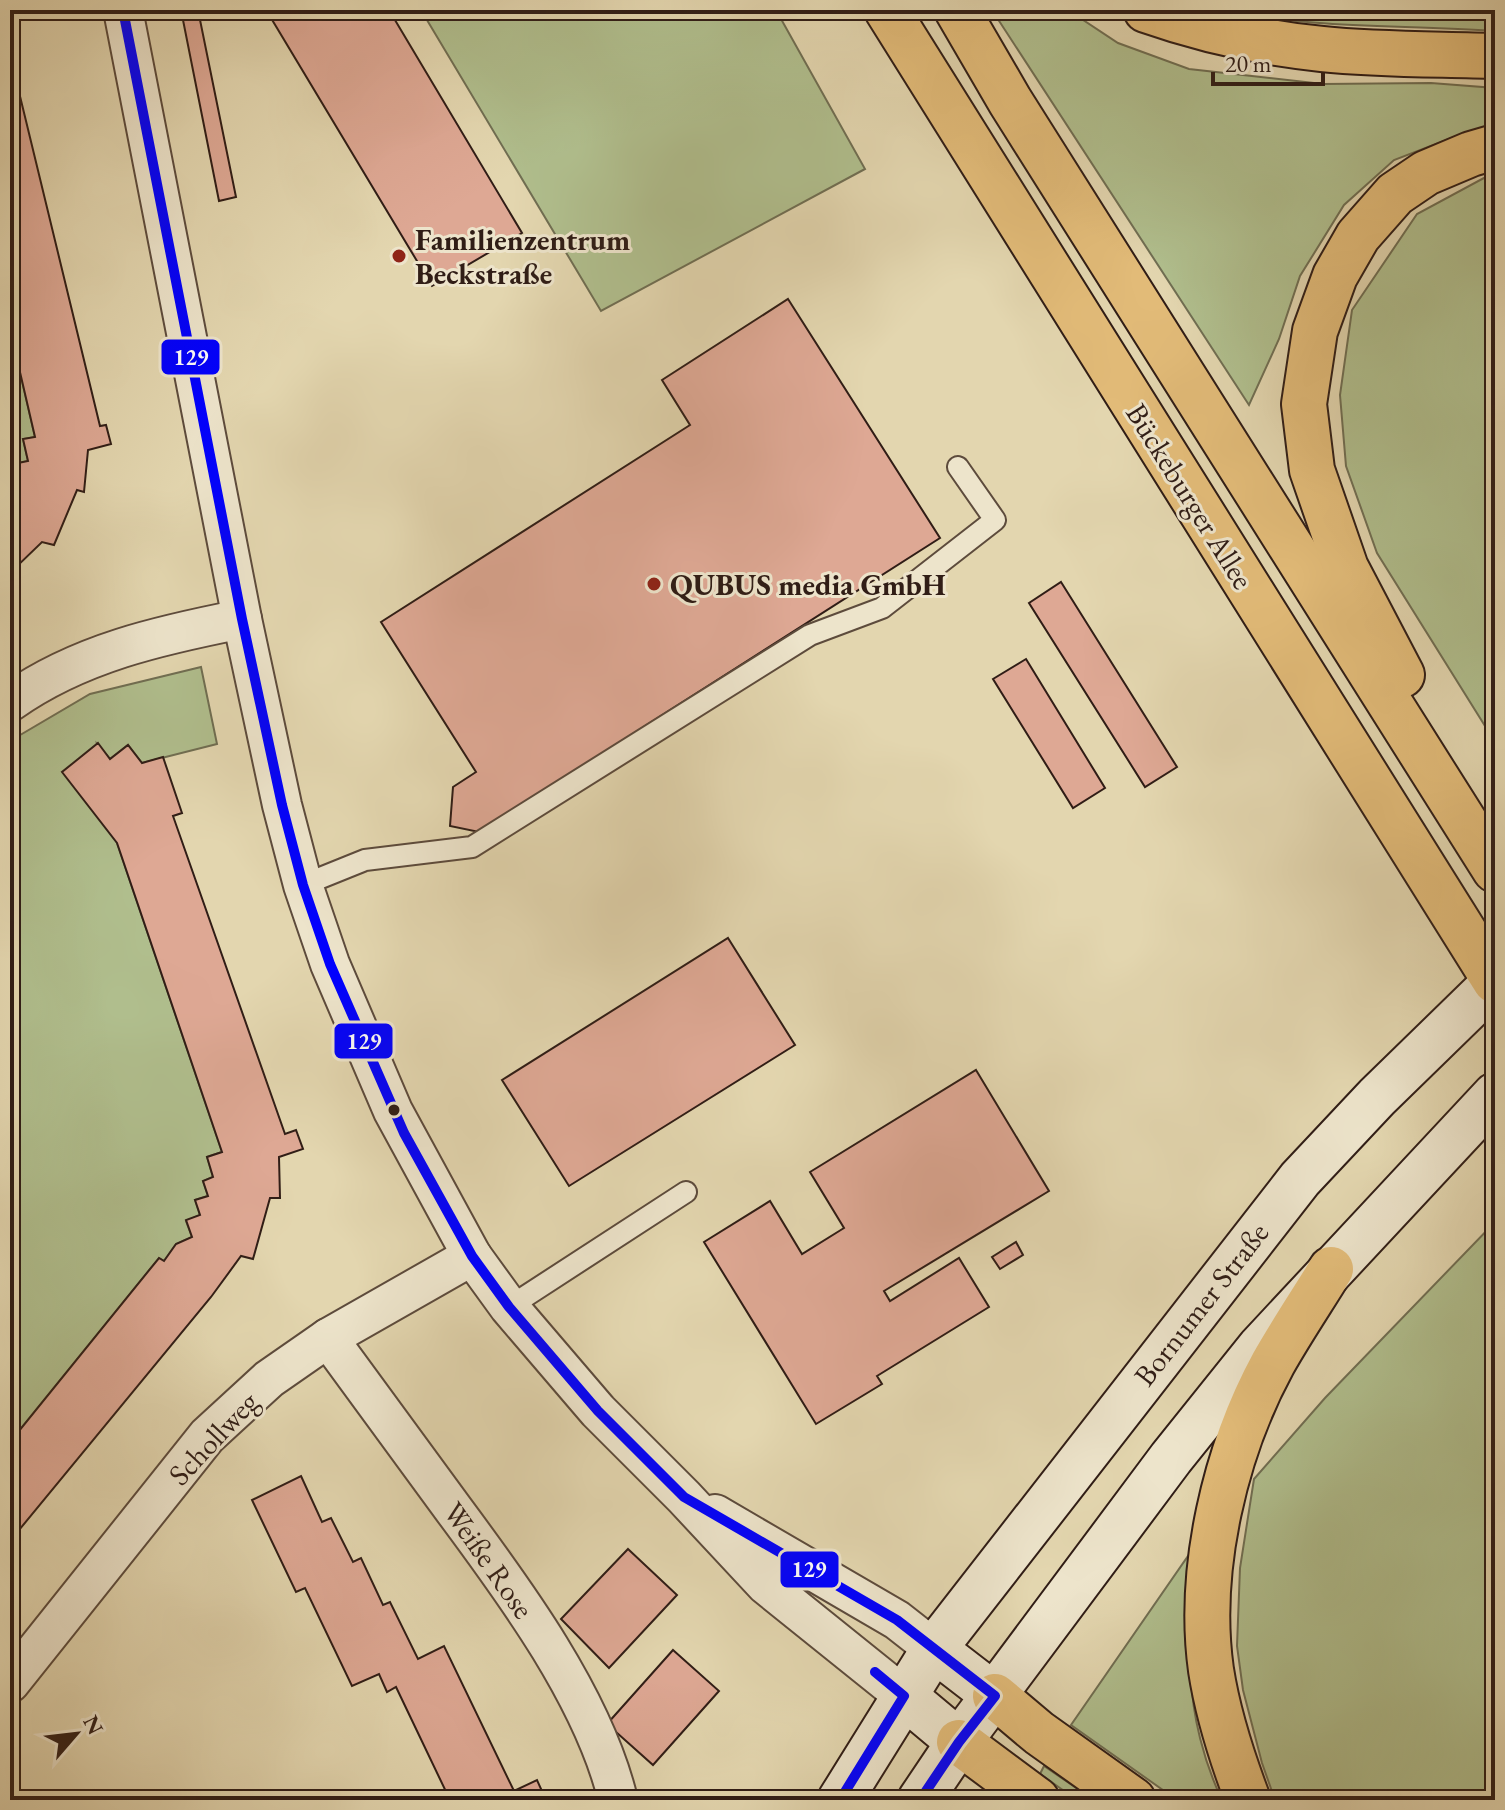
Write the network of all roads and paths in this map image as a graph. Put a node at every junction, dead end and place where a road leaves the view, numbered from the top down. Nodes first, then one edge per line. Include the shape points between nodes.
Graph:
1 (123, 10) edge
2 (887, 10) edge
3 (957, 10) edge
4 (1146, 10) edge
5 (1495, 56) edge
6 (1495, 147) edge
7 (958, 467) dead end
8 (242, 619) junction
9 (10, 702) edge
10 (1491, 864) edge
11 (303, 885) junction
12 (1495, 982) edge
13 (1495, 1095) edge
14 (686, 1192) dead end
15 (472, 1256) junction
16 (1331, 1269) junction
17 (509, 1307) junction
18 (328, 1338) junction
19 (684, 1497) junction
20 (934, 1649) junction
21 (10, 1683) edge
22 (904, 1696) junction
23 (995, 1696) junction
24 (959, 1742) junction
25 (618, 1800) edge
26 (840, 1800) edge
27 (920, 1800) edge
28 (1037, 1800) edge
29 (1133, 1800) edge
30 (1248, 1800) edge

1 - 8 street
2 - 12 highway, Bückeburger Allee
3 - 10 highway, Bückeburger Allee
4 - 5 highway via 1252,39 1323,49
6 - 10 highway via 1426,173 1395,194 1358,236 1335,276 1315,331 1304,404 1312,470 1346,568 1439,745
7 - 11 lane via 995,520 882,608 810,635 472,847 365,860
8 - 9 street via 147,638 84,661
8 - 11 street
11 - 15 street via 393,1111
12 - 20 main road, Bornumer Straße via 1300,1179
13 - 16 main road
14 - 17 lane
15 - 17 street
15 - 18 street, Schollweg
16 - 23 main road via 1171,1458
16 - 30 highway via 1273,1364 1249,1415 1212,1549 1207,1610 1211,1671 1226,1738
17 - 19 street via 598,1411
18 - 21 street, Schollweg via 269,1379 207,1436
18 - 25 street, Weiße Rose via 509,1584 596,1735
19 - 20 street via 897,1620
19 - 22 street via 766,1585
20 - 22 main road, Bornumer Straße
20 - 23 main road
22 - 24 main road
22 - 26 main road, Bornumer Straße
23 - 24 main road
23 - 29 highway
24 - 27 main road
24 - 28 highway

